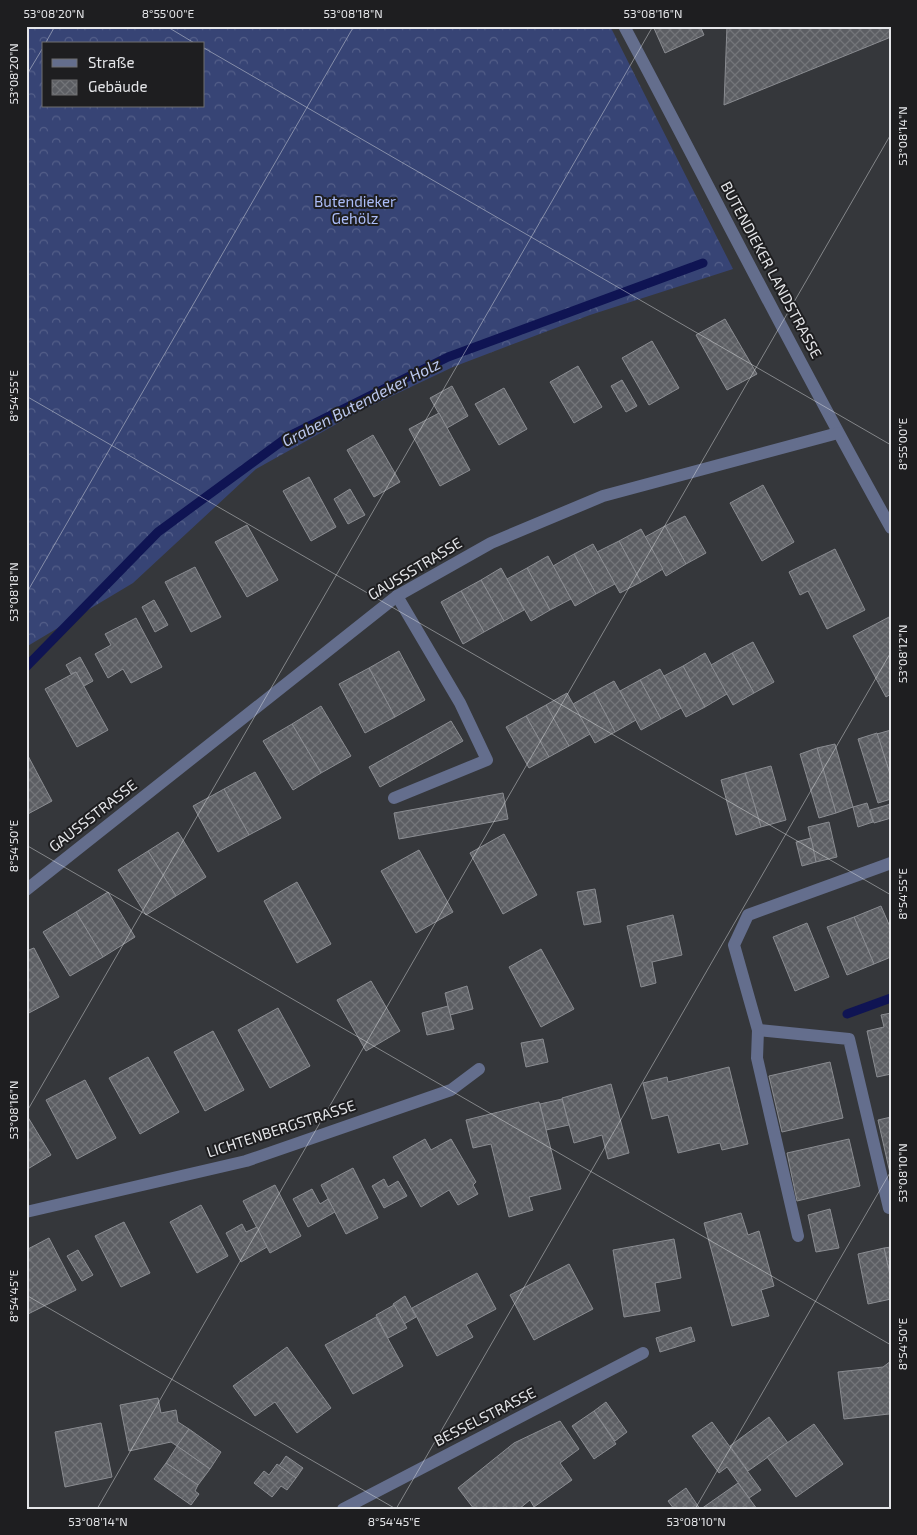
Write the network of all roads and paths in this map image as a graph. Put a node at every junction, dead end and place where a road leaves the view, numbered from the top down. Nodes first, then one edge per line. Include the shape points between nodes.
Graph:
1 (624, 26) edge
2 (838, 434) junction
3 (891, 528) edge
4 (397, 596) junction
5 (394, 798) dead end
6 (891, 863) edge
7 (26, 890) edge
8 (758, 1030) junction
9 (479, 1068) dead end
10 (889, 1208) dead end
11 (26, 1212) edge
12 (798, 1236) dead end
13 (643, 1353) dead end
14 (343, 1509) edge

1 - 2 street, BUTENDIEKER LANDSTRASSE
2 - 3 street, BUTENDIEKER LANDSTRASSE
2 - 4 street, GAUSSSTRASSE via 603,496 491,543
4 - 5 street via 460,703 487,760
4 - 7 street, GAUSSSTRASSE
6 - 8 street via 748,915 734,945
8 - 10 street via 849,1039
8 - 12 street via 757,1058
9 - 11 street, LICHTENBERGSTRASSE via 451,1090 246,1161
13 - 14 street, BESSELSTRASSE

